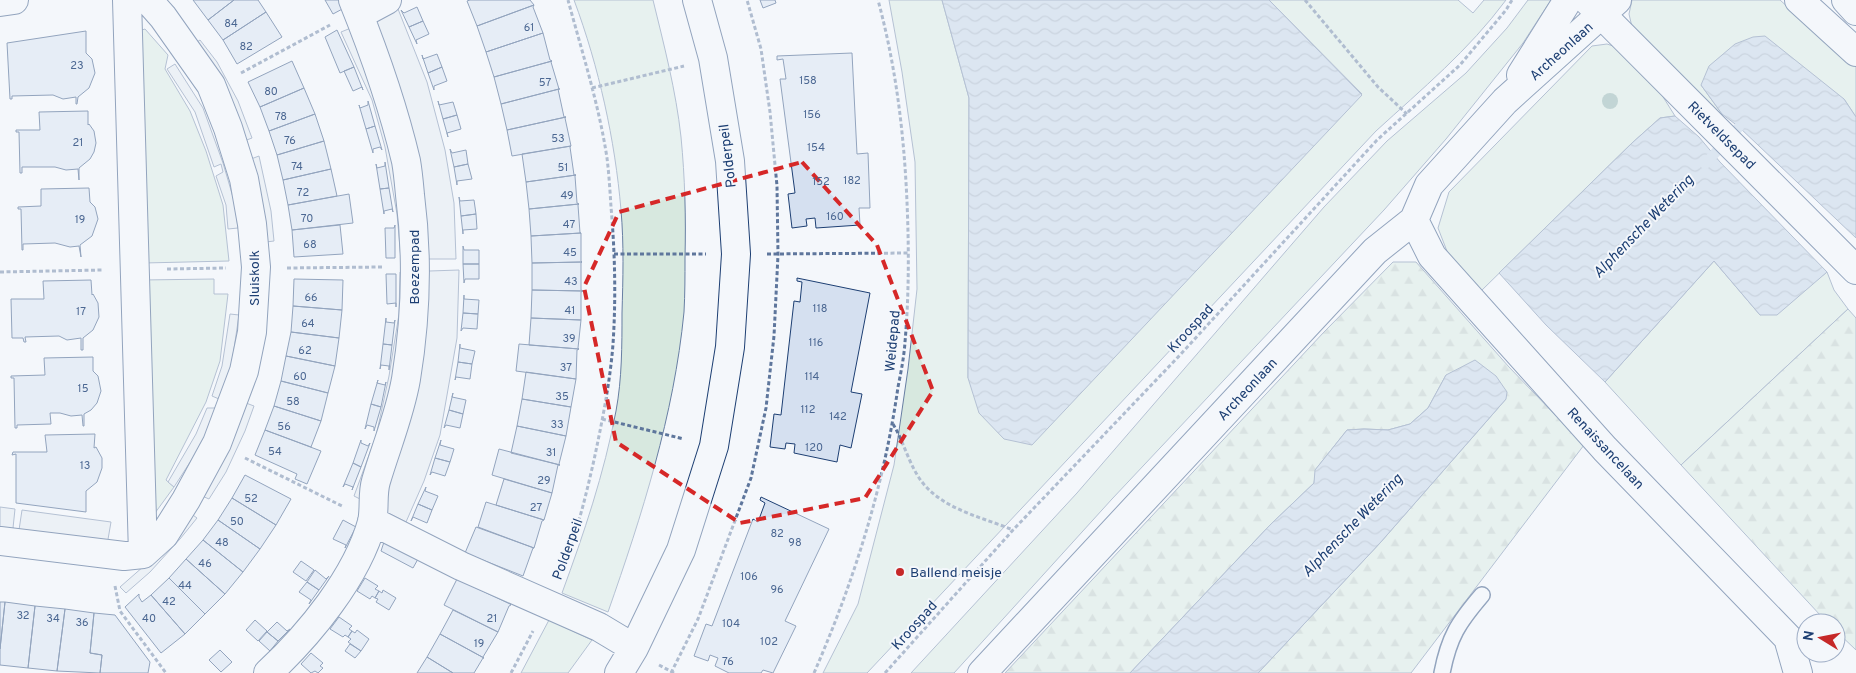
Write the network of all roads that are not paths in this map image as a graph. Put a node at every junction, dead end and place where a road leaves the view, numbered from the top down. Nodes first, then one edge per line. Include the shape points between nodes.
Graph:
1 (14, 0) edge
2 (127, 0) edge
3 (148, 0) edge
4 (387, 0) edge
5 (697, 0) edge
6 (1568, 0) edge
7 (1799, 0) edge
8 (1846, 0) edge
9 (0, 2) edge
10 (1602, 5) edge
11 (356, 8) edge
12 (1856, 11) edge
13 (1856, 52) edge
14 (1505, 101) junction
15 (1414, 220) junction
16 (1856, 270) edge
17 (372, 521) junction
18 (0, 541) edge
19 (143, 554) junction
20 (1482, 595) dead end
21 (634, 648) junction
22 (268, 673) edge
23 (619, 673) edge
24 (982, 673) edge
25 (1442, 673) edge
26 (1798, 673) edge

1 - 9 street
2 - 19 street
3 - 19 street, Sluiskolk via 211,85 244,179 256,267 252,332 244,371 230,411 217,443 186,500 164,535
4 - 11 street
5 - 21 street, Polderpeil via 713,58 730,161 736,254 730,347 714,446 680,550
6 - 14 street, Archeonlaan
7 - 13 street
8 - 12 street
10 - 14 street, Archeonlaan
10 - 16 street, Rietveldsepad
11 - 17 street, Boezempad via 384,86 406,162 416,266 414,315 405,381 375,484
14 - 15 street, Archeonlaan via 1429,185
15 - 24 street, Archeonlaan via 1376,251
15 - 26 street, Renaissancelaan via 1432,256 1606,449 1788,638
17 - 21 street via 461,566 599,627
17 - 22 street, Boezempad via 359,557 333,599 294,649
18 - 19 street via 124,556
20 - 25 lane via 1459,622 1446,652
21 - 23 street, Polderpeil

